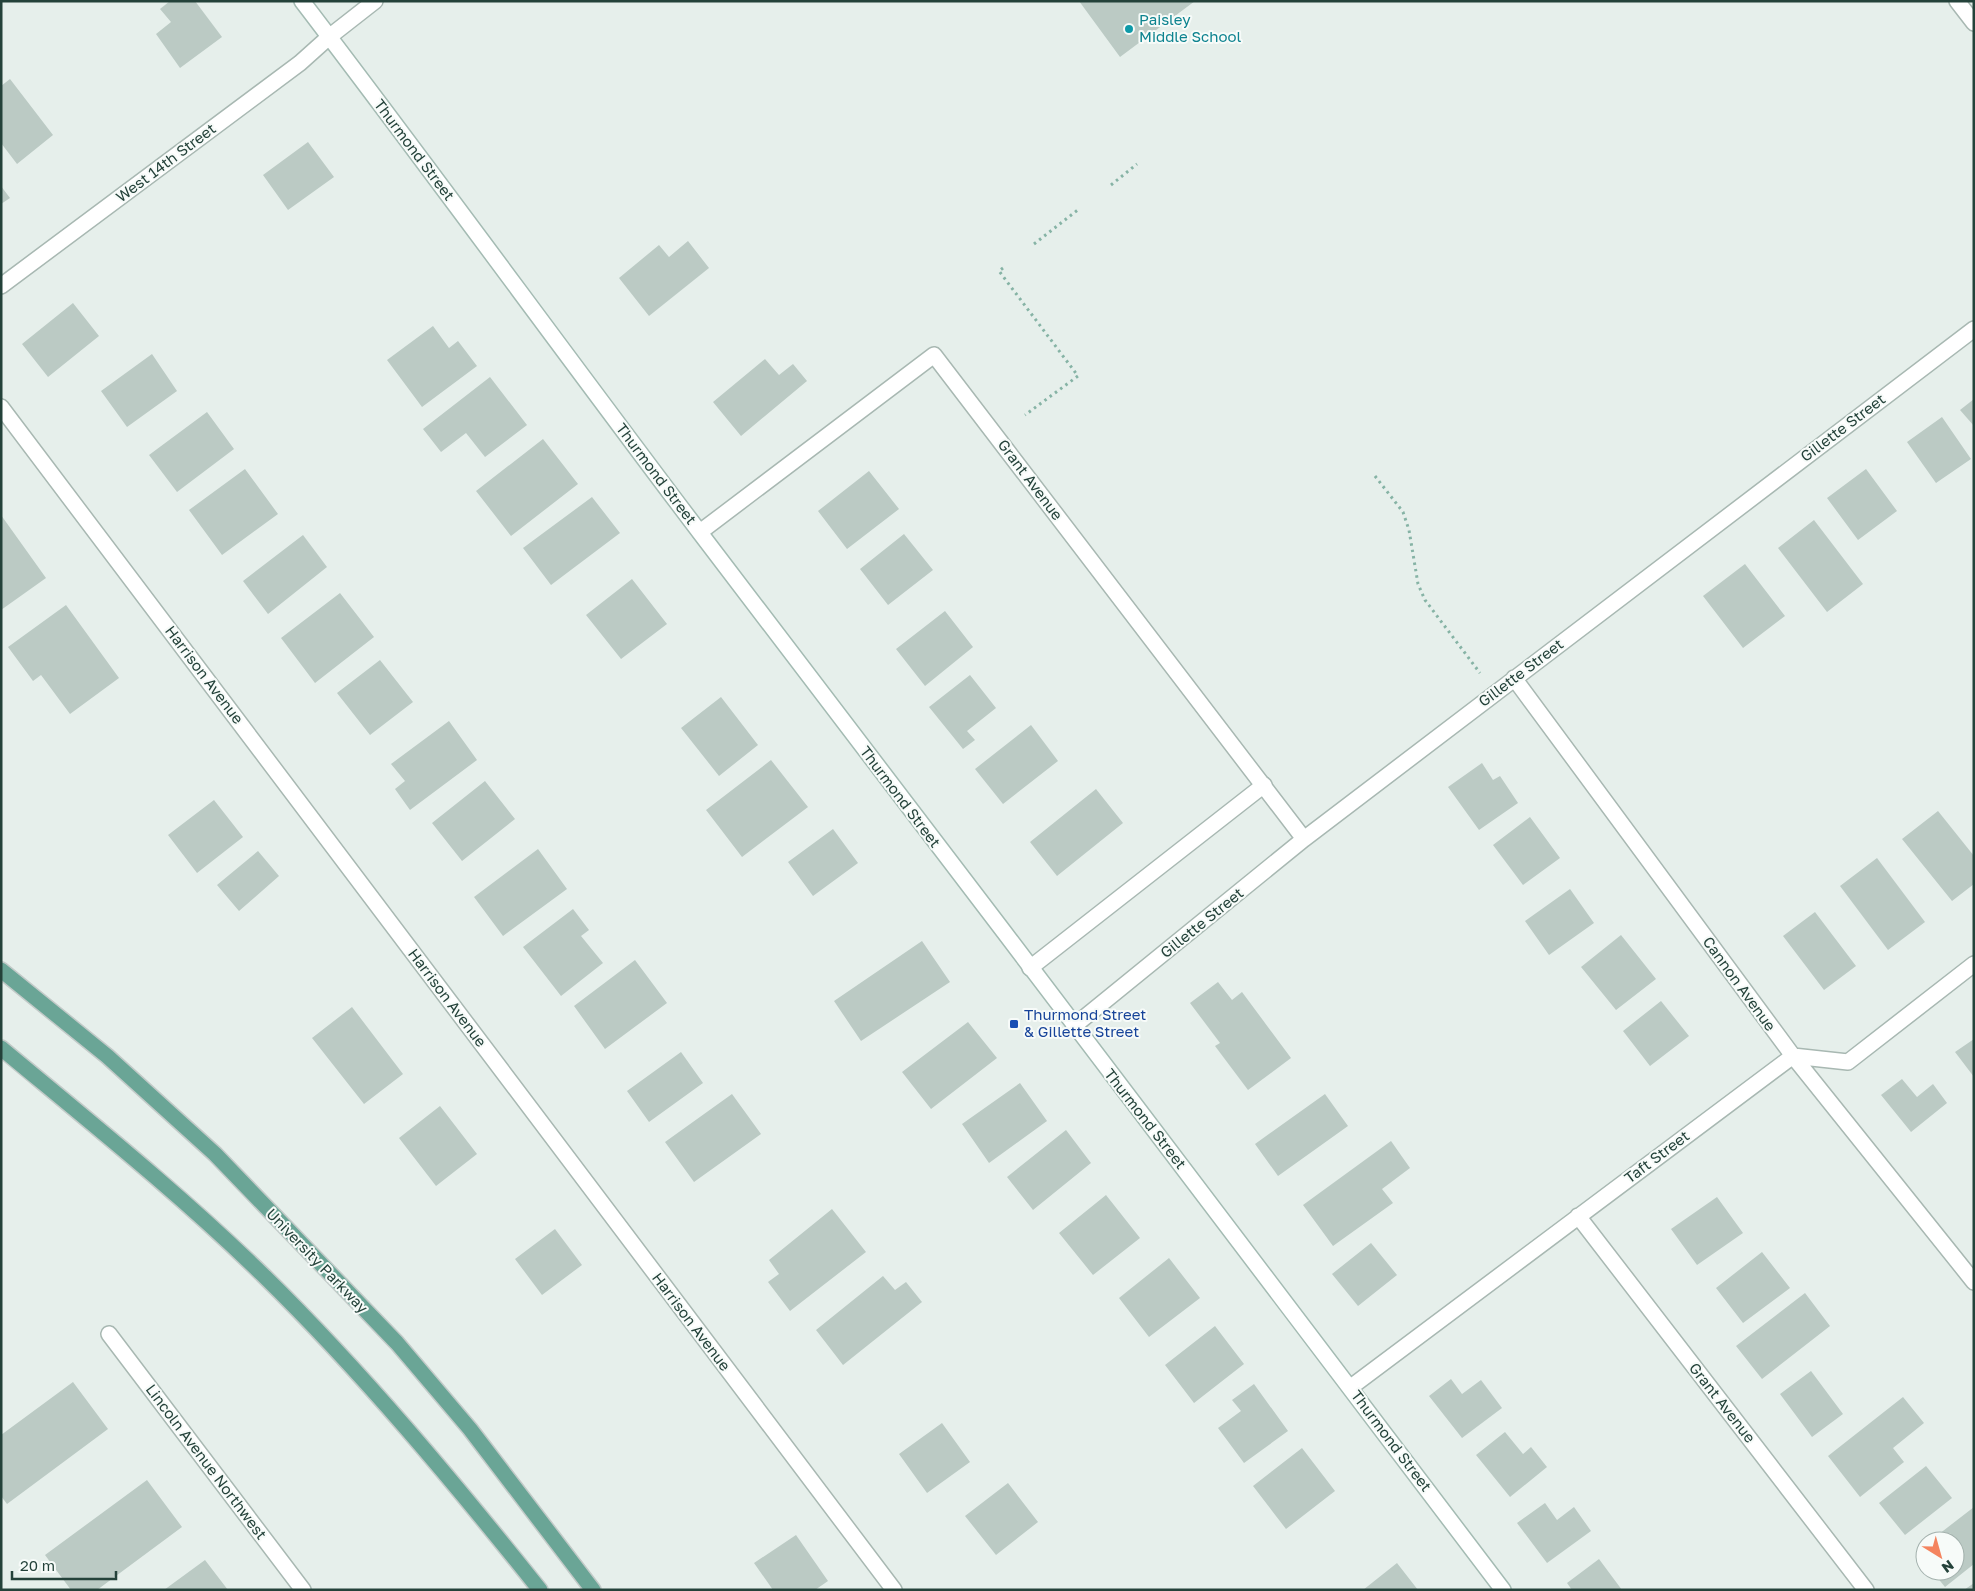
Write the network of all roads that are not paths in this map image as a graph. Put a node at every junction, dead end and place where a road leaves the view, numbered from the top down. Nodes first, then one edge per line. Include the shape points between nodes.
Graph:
1 (302, 1) edge
2 (375, 1) edge
3 (1957, 1) edge
4 (1974, 23) edge
5 (329, 38) junction
6 (1, 286) edge
7 (1974, 329) edge
8 (1, 407) edge
9 (700, 532) junction
10 (1514, 678) junction
11 (1264, 785) junction
12 (1304, 839) junction
13 (1974, 964) edge
14 (1030, 968) junction
15 (1, 970) edge
16 (1074, 1026) junction
17 (1, 1048) edge
18 (1793, 1056) junction
19 (1578, 1216) junction
20 (1974, 1282) edge
21 (109, 1334) dead end
22 (1351, 1387) junction
23 (303, 1590) edge
24 (540, 1590) edge
25 (592, 1590) edge
26 (894, 1590) edge
27 (1502, 1590) edge
28 (1866, 1590) edge

1 - 5 street, Thurmond Street
2 - 5 street, West 14th Street
3 - 4 street
5 - 6 street, West 14th Street
5 - 9 street, Thurmond Street
7 - 10 street, Gillette Street
8 - 26 street, Harrison Avenue
9 - 11 street, Grant Avenue via 934,355
9 - 14 street, Thurmond Street
10 - 12 street, Gillette Street
10 - 18 street, Cannon Avenue
11 - 12 street, Grant Avenue
11 - 14 street
12 - 16 street, Gillette Street
13 - 18 street via 1848,1062
14 - 16 street, Thurmond Street
15 - 25 main road, University Parkway via 107,1056 215,1154 397,1343 470,1429
16 - 22 street, Thurmond Street
17 - 24 main road via 160,1180 263,1275 454,1482
18 - 19 street, Taft Street
18 - 20 street, Cannon Avenue
19 - 22 street, Taft Street
19 - 28 street, Grant Avenue
21 - 23 street, Lincoln Avenue Northwest
22 - 27 street, Thurmond Street

